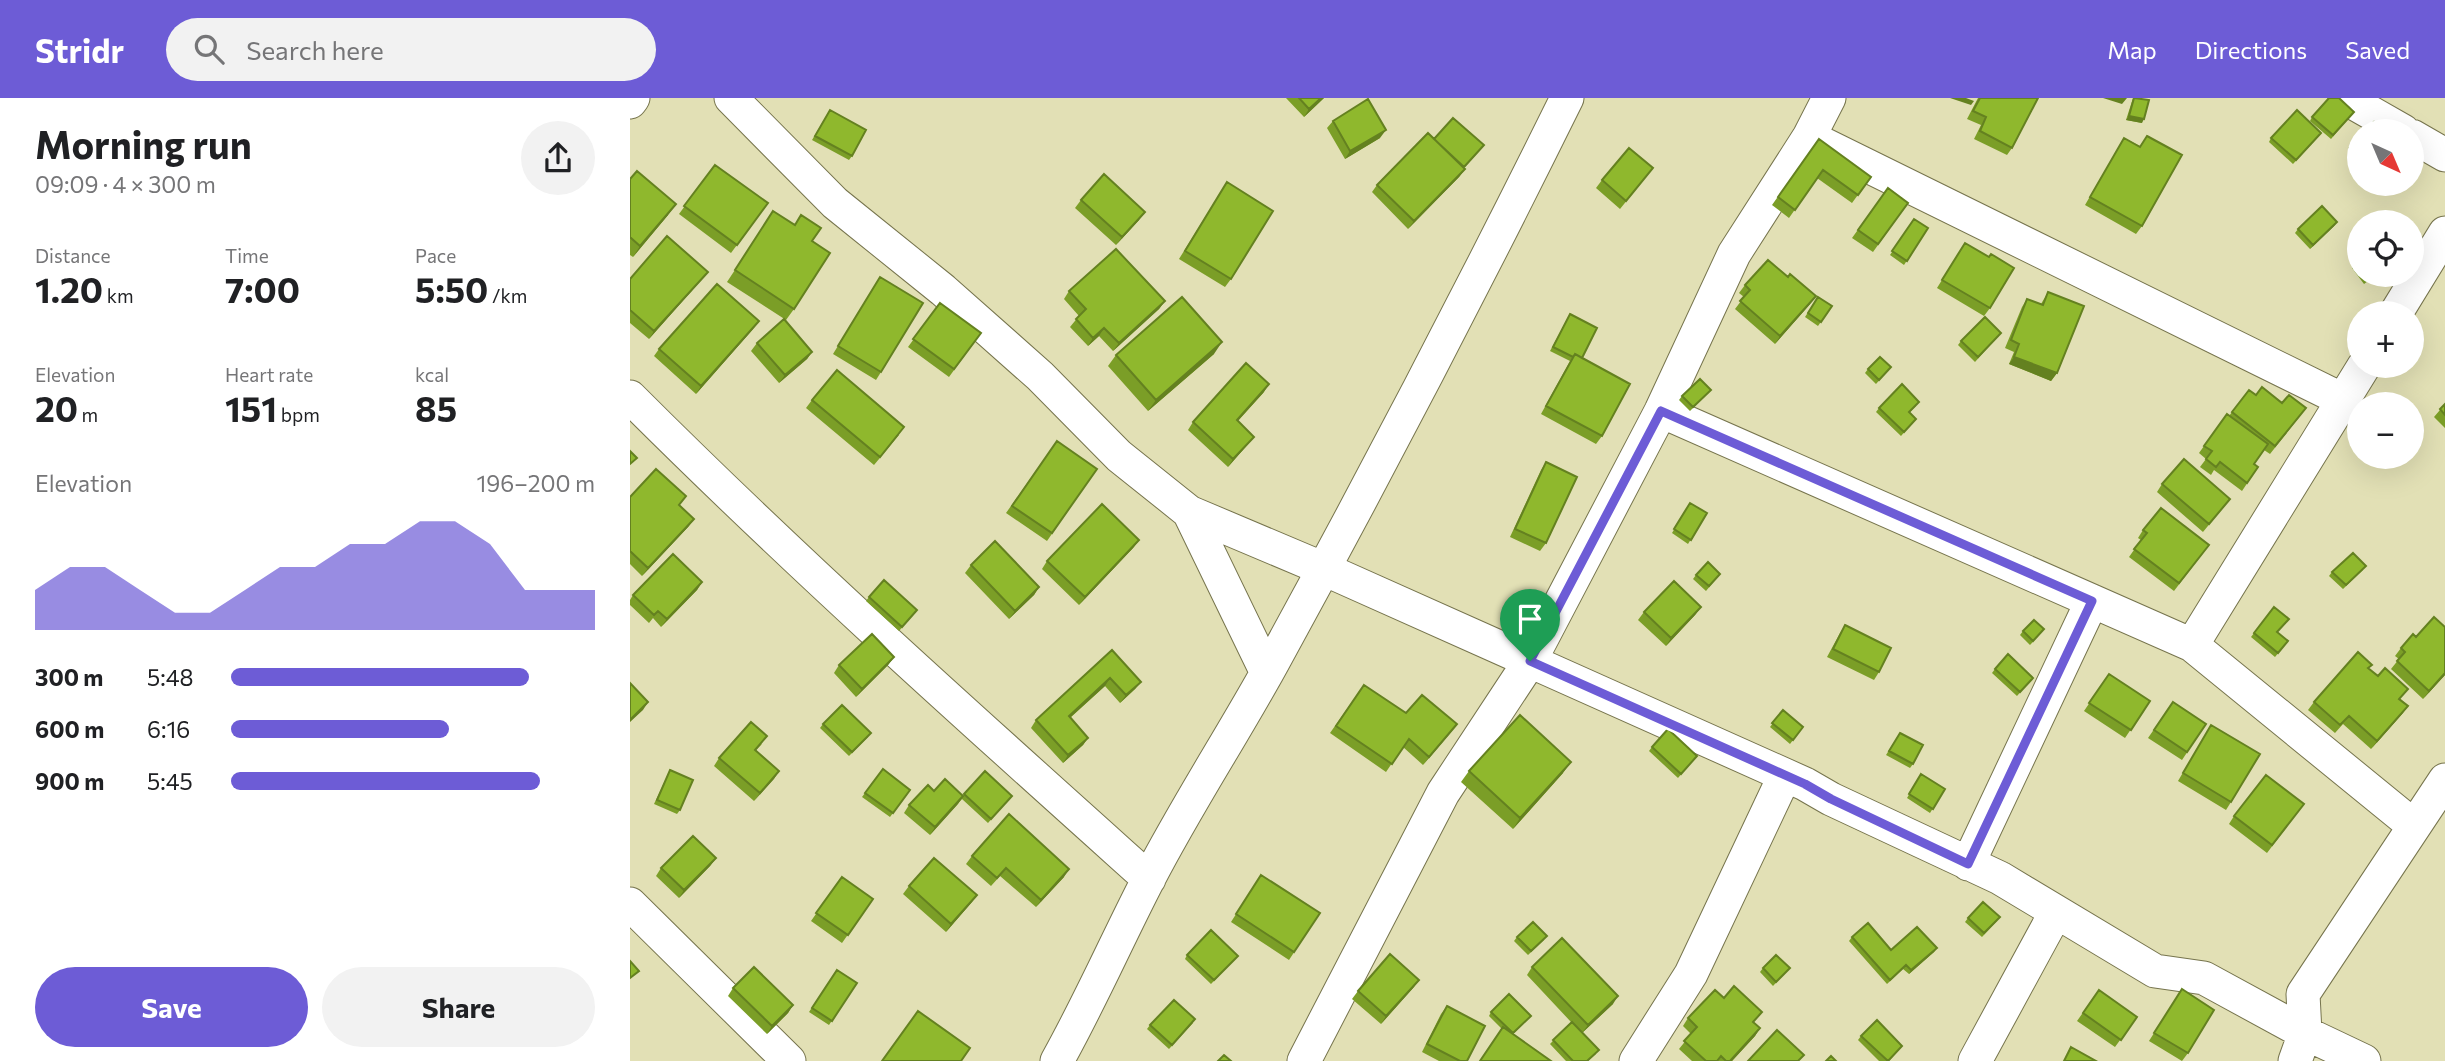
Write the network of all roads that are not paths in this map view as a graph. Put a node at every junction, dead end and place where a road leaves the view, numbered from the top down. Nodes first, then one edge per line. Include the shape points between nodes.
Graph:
1 (731, 98) edge
2 (1567, 98) edge
3 (1829, 98) edge
4 (2345, 98) edge
5 (2382, 119) edge
6 (1809, 137) junction
7 (2424, 143) edge
8 (2445, 155) edge
9 (2445, 233) edge
10 (2403, 301) edge
11 (2357, 378) edge
12 (630, 397) edge
13 (2343, 400) junction
14 (1661, 411) junction
15 (1189, 512) junction
16 (1324, 569) junction
17 (2092, 601) junction
18 (2192, 645) junction
19 (1530, 661) junction
20 (1267, 673) junction
21 (1785, 775) junction
22 (2445, 780) edge
23 (2413, 826) junction
24 (1968, 864) junction
25 (1149, 878) junction
26 (630, 904) edge
27 (2056, 912) junction
28 (2300, 1047) edge
29 (789, 1061) edge
30 (1057, 1061) edge
31 (1304, 1061) edge
32 (1636, 1061) edge
33 (1975, 1061) edge
34 (2364, 1061) edge

1 - 15 street via 835,204 943,290 1040,376 1119,456
2 - 16 street
3 - 6 street
4 - 5 street
6 - 13 street
6 - 14 street via 1734,254
7 - 8 street
9 - 10 street
11 - 13 street
12 - 25 street via 735,502
13 - 18 street
14 - 17 street
14 - 19 street
15 - 16 street
15 - 20 street
16 - 19 street
16 - 20 street
17 - 18 street
17 - 24 street
18 - 23 street
19 - 21 street
19 - 31 street via 1443,793
20 - 25 street
21 - 24 street
21 - 32 street via 1691,974
22 - 23 street
23 - 28 street via 2303,994
24 - 27 street
25 - 30 street
26 - 29 street
27 - 28 street via 2155,971 2204,978
27 - 33 street
28 - 34 street

